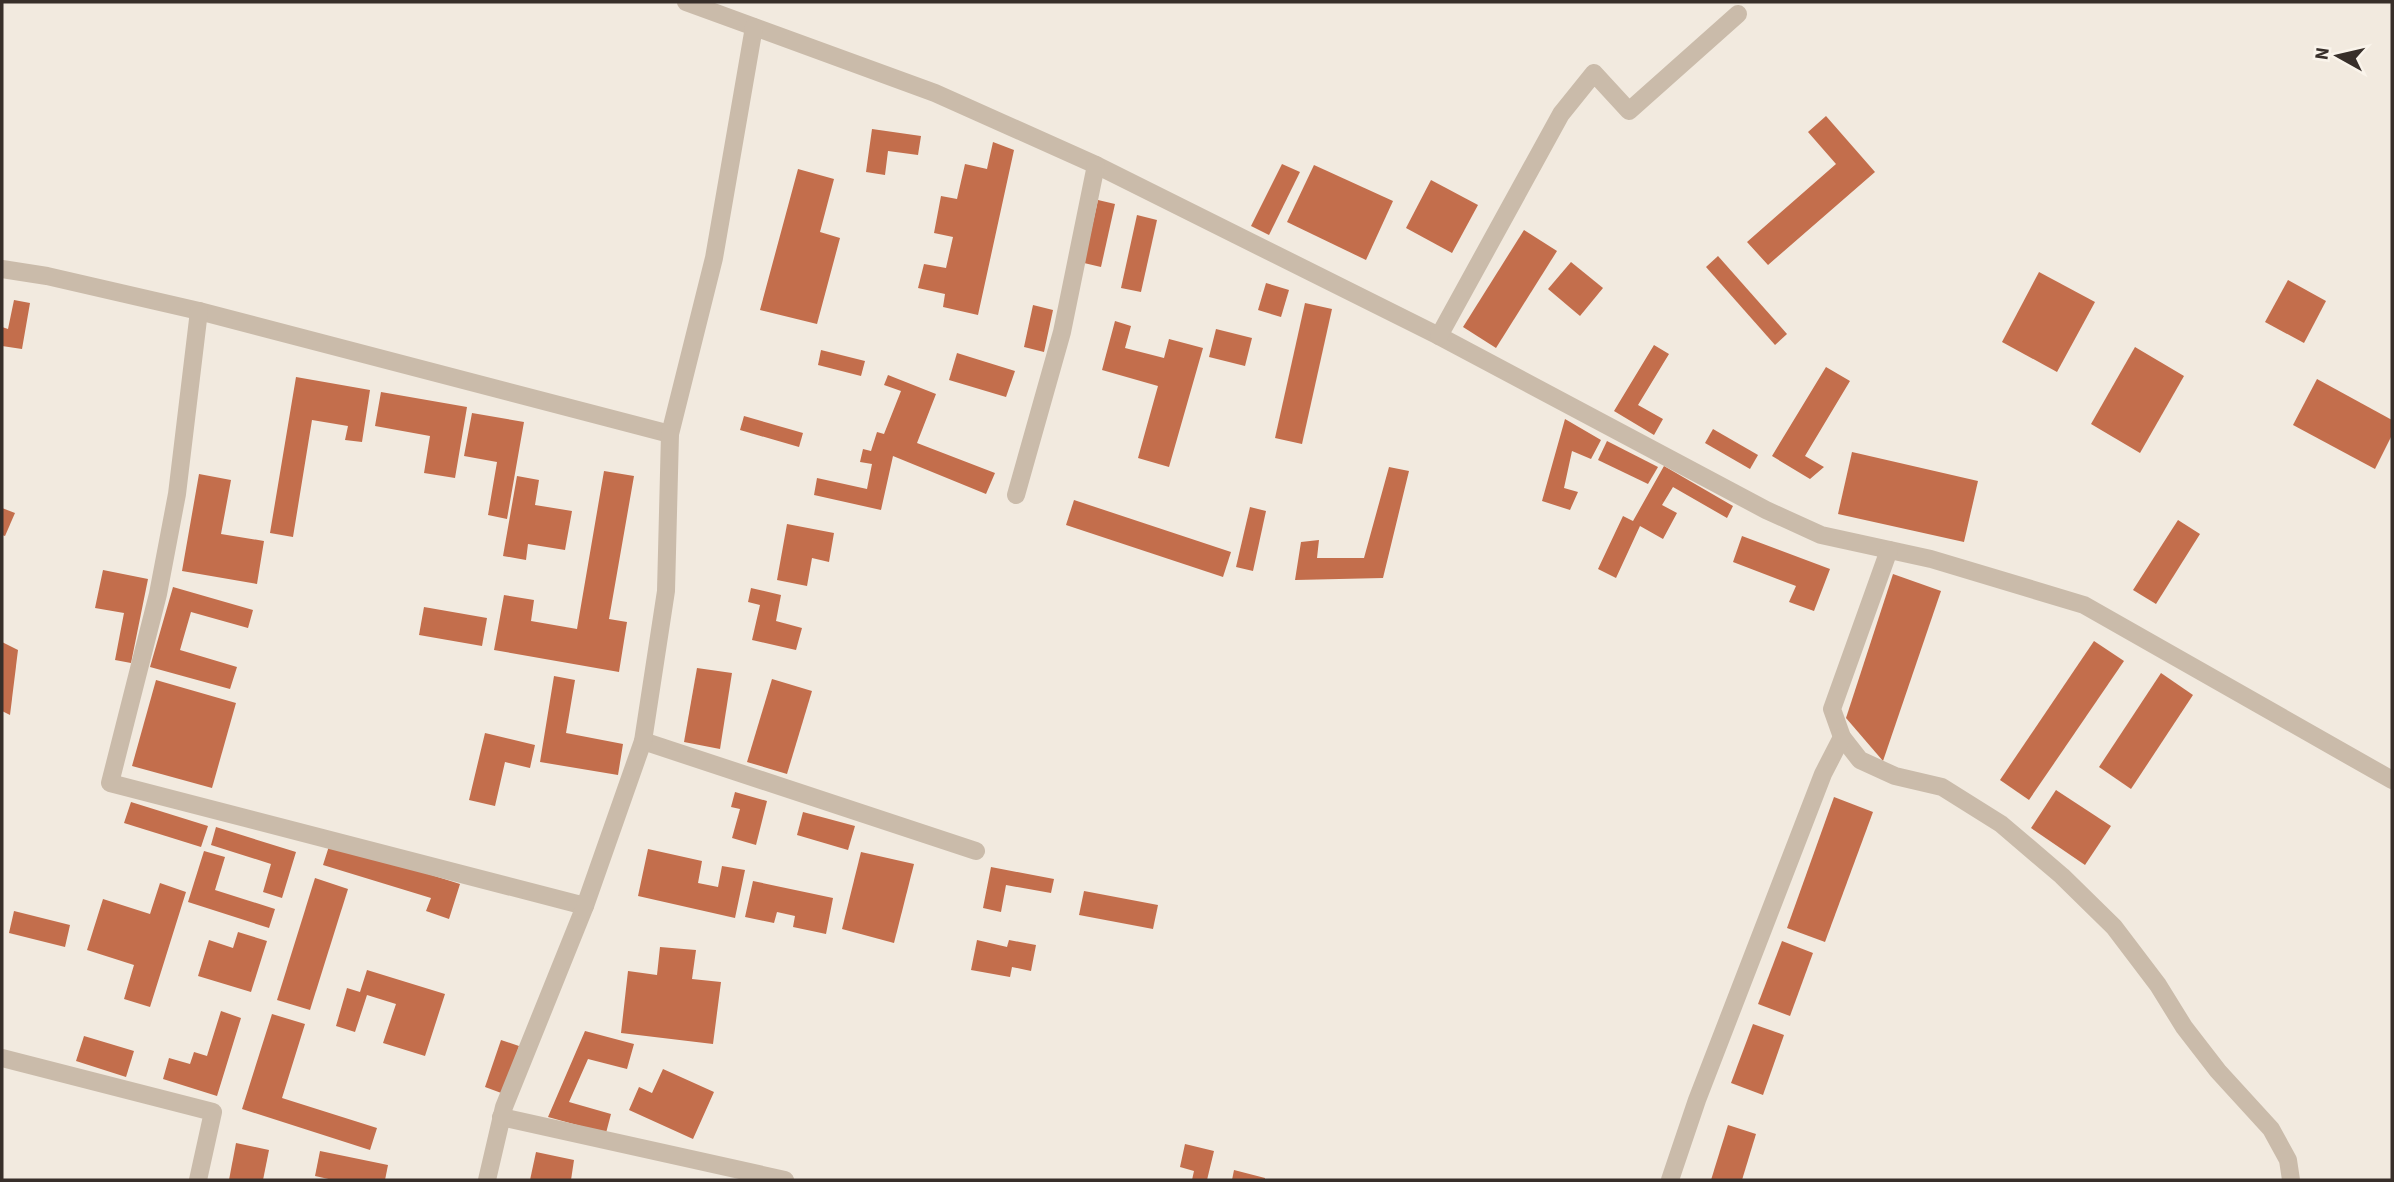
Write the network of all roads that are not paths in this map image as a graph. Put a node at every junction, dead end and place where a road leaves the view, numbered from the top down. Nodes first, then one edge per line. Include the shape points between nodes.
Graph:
1 (686, 2) edge
2 (1738, 14) dead end
3 (754, 27) junction
4 (1096, 164) junction
5 (2, 269) edge
6 (199, 312) junction
7 (1439, 336) junction
8 (670, 434) junction
9 (1016, 495) dead end
10 (1889, 550) junction
11 (1842, 737) junction
12 (643, 741) junction
13 (2392, 779) edge
14 (976, 851) dead end
15 (585, 906) junction
16 (2, 1058) edge
17 (501, 1117) junction
18 (198, 1180) edge
19 (487, 1180) edge
20 (785, 1180) edge
21 (1670, 1180) edge
22 (2291, 1180) edge

1 - 3 street
2 - 7 street via 1629,111 1594,73 1560,114
3 - 4 street via 935,93
3 - 8 street via 714,258
4 - 7 street
4 - 9 street via 1062,332
5 - 6 street
6 - 8 street
6 - 15 street via 177,494 158,594 110,783
7 - 10 street via 1766,510 1821,535
8 - 12 street via 666,591
10 - 11 street via 1832,709
10 - 13 street via 2084,604
11 - 21 street via 1818,787
11 - 22 street via 1860,760 1895,776 1942,787 2001,824 2114,927 2218,1071 2271,1129 2288,1160
12 - 14 street
12 - 15 street
15 - 17 street
16 - 18 street via 213,1112
17 - 19 street
17 - 20 street

